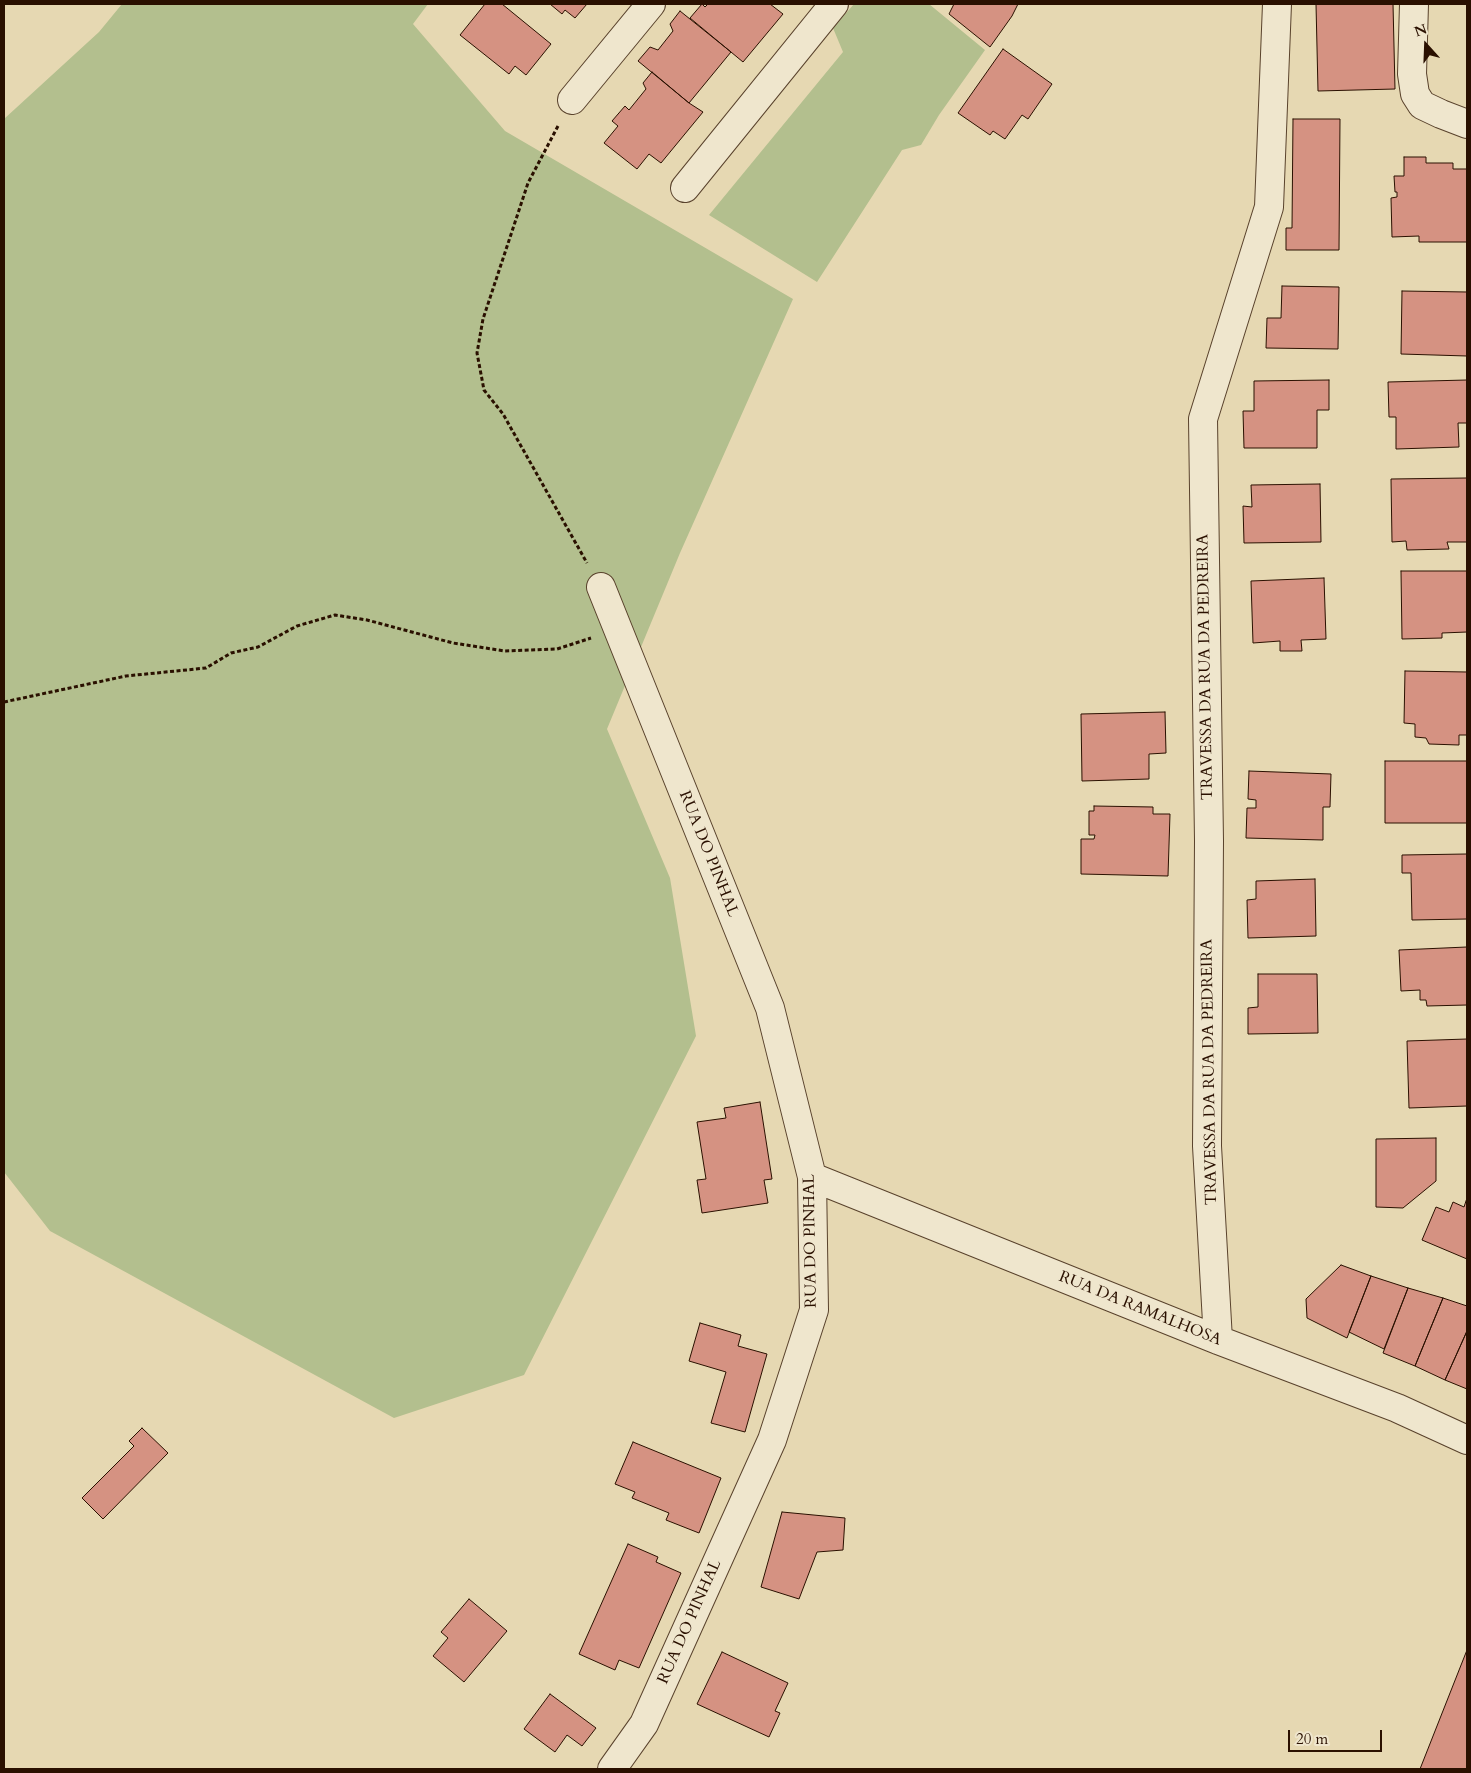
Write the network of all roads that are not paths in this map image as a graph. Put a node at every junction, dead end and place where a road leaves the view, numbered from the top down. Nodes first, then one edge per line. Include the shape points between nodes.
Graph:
1 (651, 4) edge
2 (834, 4) edge
3 (1277, 4) edge
4 (1414, 4) edge
5 (572, 100) road end
6 (1467, 124) edge
7 (685, 188) dead end
8 (606, 599) road end
9 (812, 1177) junction
10 (1218, 1340) junction
11 (1467, 1440) edge
12 (612, 1769) edge

1 - 5 street
2 - 7 street
3 - 10 street, TRAVESSA DA RUA DA PEDREIRA via 1269,207 1203,419 1209,841 1207,1146
4 - 6 street via 1412,74 1415,94 1422,105
8 - 9 street, RUA DO PINHAL via 770,1008
9 - 10 street, RUA DA RAMALHOSA
9 - 12 street, RUA DO PINHAL via 814,1310 772,1440 644,1724
10 - 11 street, RUA DA RAMALHOSA via 1397,1408

